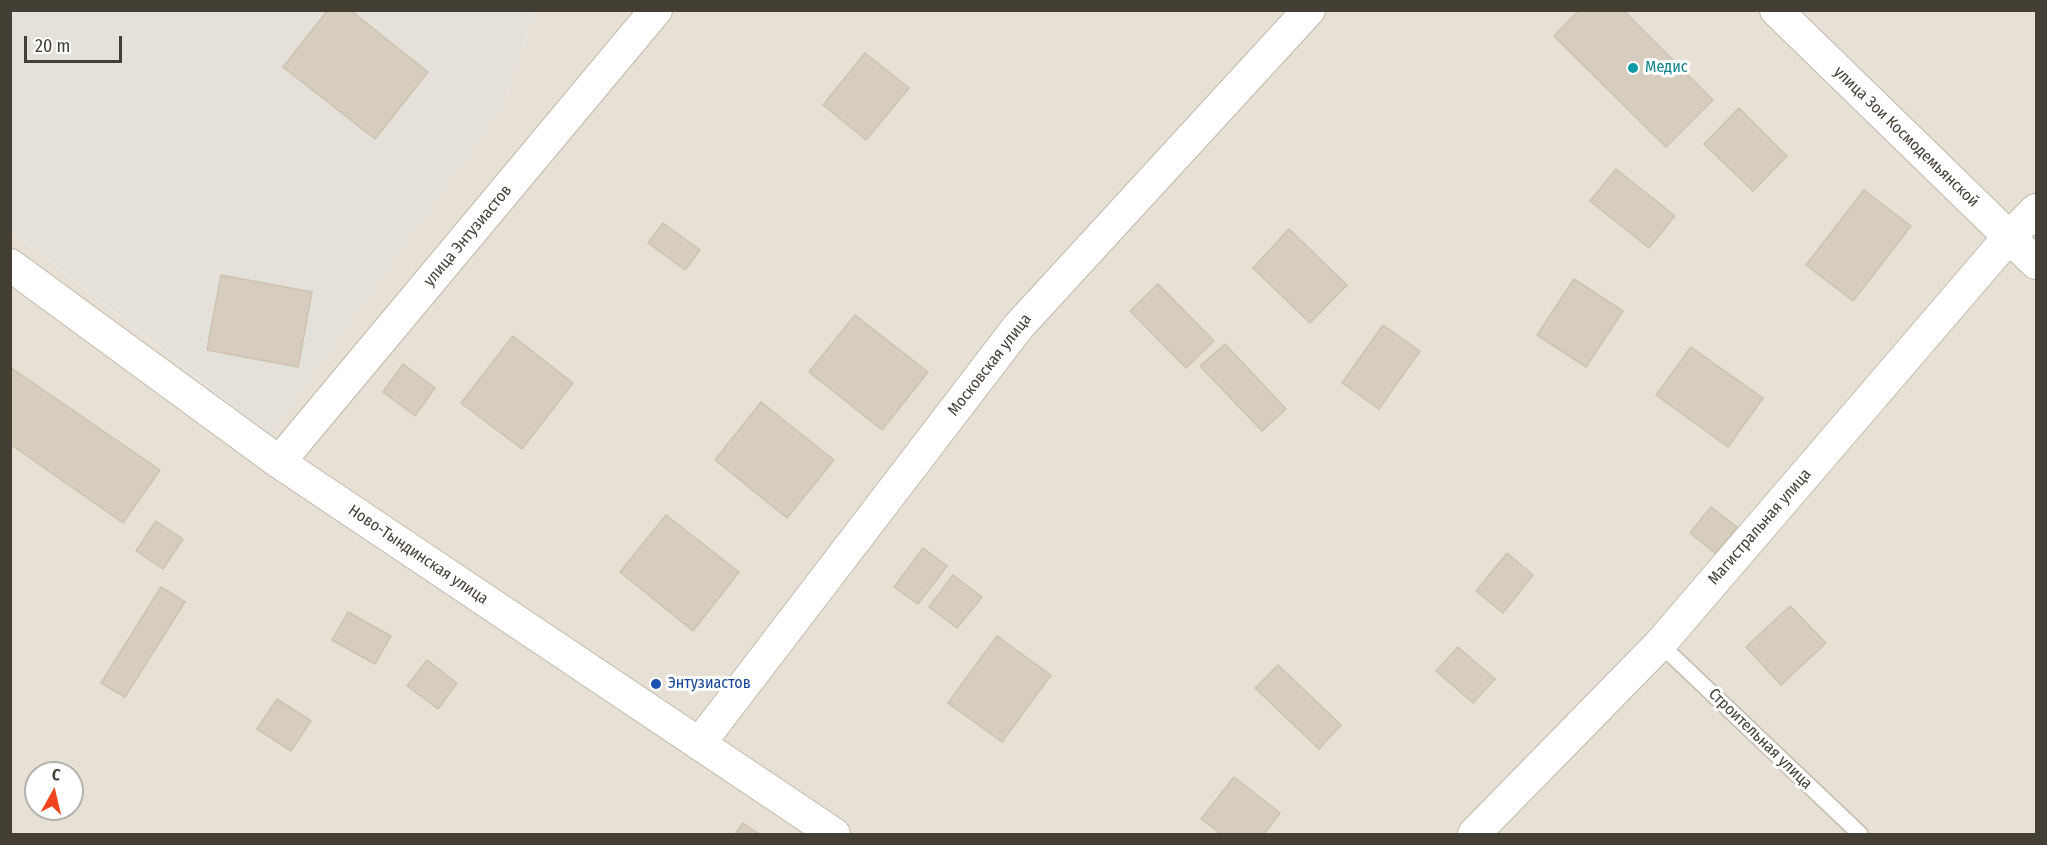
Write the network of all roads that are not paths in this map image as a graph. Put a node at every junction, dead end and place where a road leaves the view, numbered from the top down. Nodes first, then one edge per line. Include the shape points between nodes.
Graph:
1 (656, 10) edge
2 (1310, 10) edge
3 (1776, 10) edge
4 (2037, 210) edge
5 (2009, 237) junction
6 (2037, 263) edge
7 (10, 265) edge
8 (279, 462) junction
9 (1660, 644) junction
10 (699, 744) junction
11 (834, 834) edge
12 (1473, 834) edge
13 (1860, 834) edge

1 - 8 street, улица Энтузиастов
2 - 10 street, Московская улица via 1018,327
3 - 5 street, улица Зои Космодемьянской
4 - 5 street, Магистральная улица
5 - 6 street, улица Зои Космодемьянской
5 - 9 street, Магистральная улица
7 - 8 street, Ново-Тындинская улица
8 - 10 street, Ново-Тындинская улица
9 - 12 street, Магистральная улица
9 - 13 lane, Строительная улица
10 - 11 street, Ново-Тындинская улица

